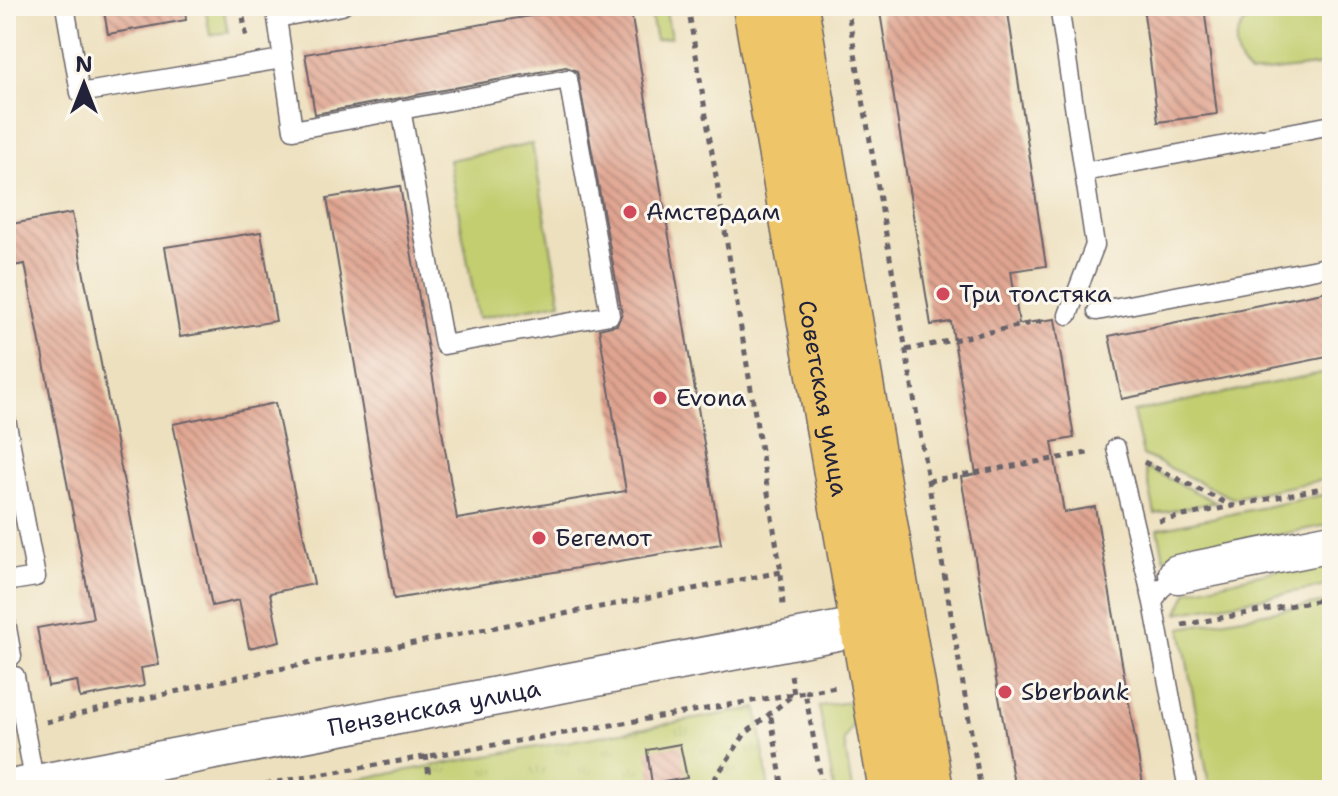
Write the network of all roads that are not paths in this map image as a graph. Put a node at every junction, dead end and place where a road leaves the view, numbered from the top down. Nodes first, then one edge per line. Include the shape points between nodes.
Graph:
1 (65, 6) edge
2 (342, 6) edge
3 (755, 6) edge
4 (796, 6) edge
5 (1059, 6) edge
6 (282, 59) junction
7 (401, 109) junction
8 (1332, 125) edge
9 (1084, 172) junction
10 (1332, 266) edge
11 (1097, 311) dead end
12 (1068, 315) road end
13 (6, 419) edge
14 (1116, 448) road end
15 (1332, 543) edge
16 (1178, 574) joint
17 (6, 582) edge
18 (1153, 603) junction
19 (6, 622) edge
20 (882, 622) junction
21 (12, 656) dead end
22 (15, 676) dead end
23 (151, 777) edge
24 (20, 787) edge
25 (891, 790) edge
26 (931, 790) edge
27 (1188, 790) edge

1 - 6 lane via 80,93
2 - 6 lane via 277,18
3 - 20 main road, Советская улица
4 - 20 main road
5 - 9 lane
6 - 7 lane via 293,130
7 - 7 lane via 444,345 610,315 568,79
8 - 9 lane
9 - 12 lane via 1095,245
10 - 11 lane
13 - 17 lane via 36,577
14 - 18 lane
15 - 16 street
16 - 18 lane
18 - 27 lane
19 - 21 lane
20 - 23 street, Пензенская улица
20 - 25 main road, Советская улица
20 - 26 main road
22 - 24 lane via 25,727
23 - 24 street, Пензенская улица

